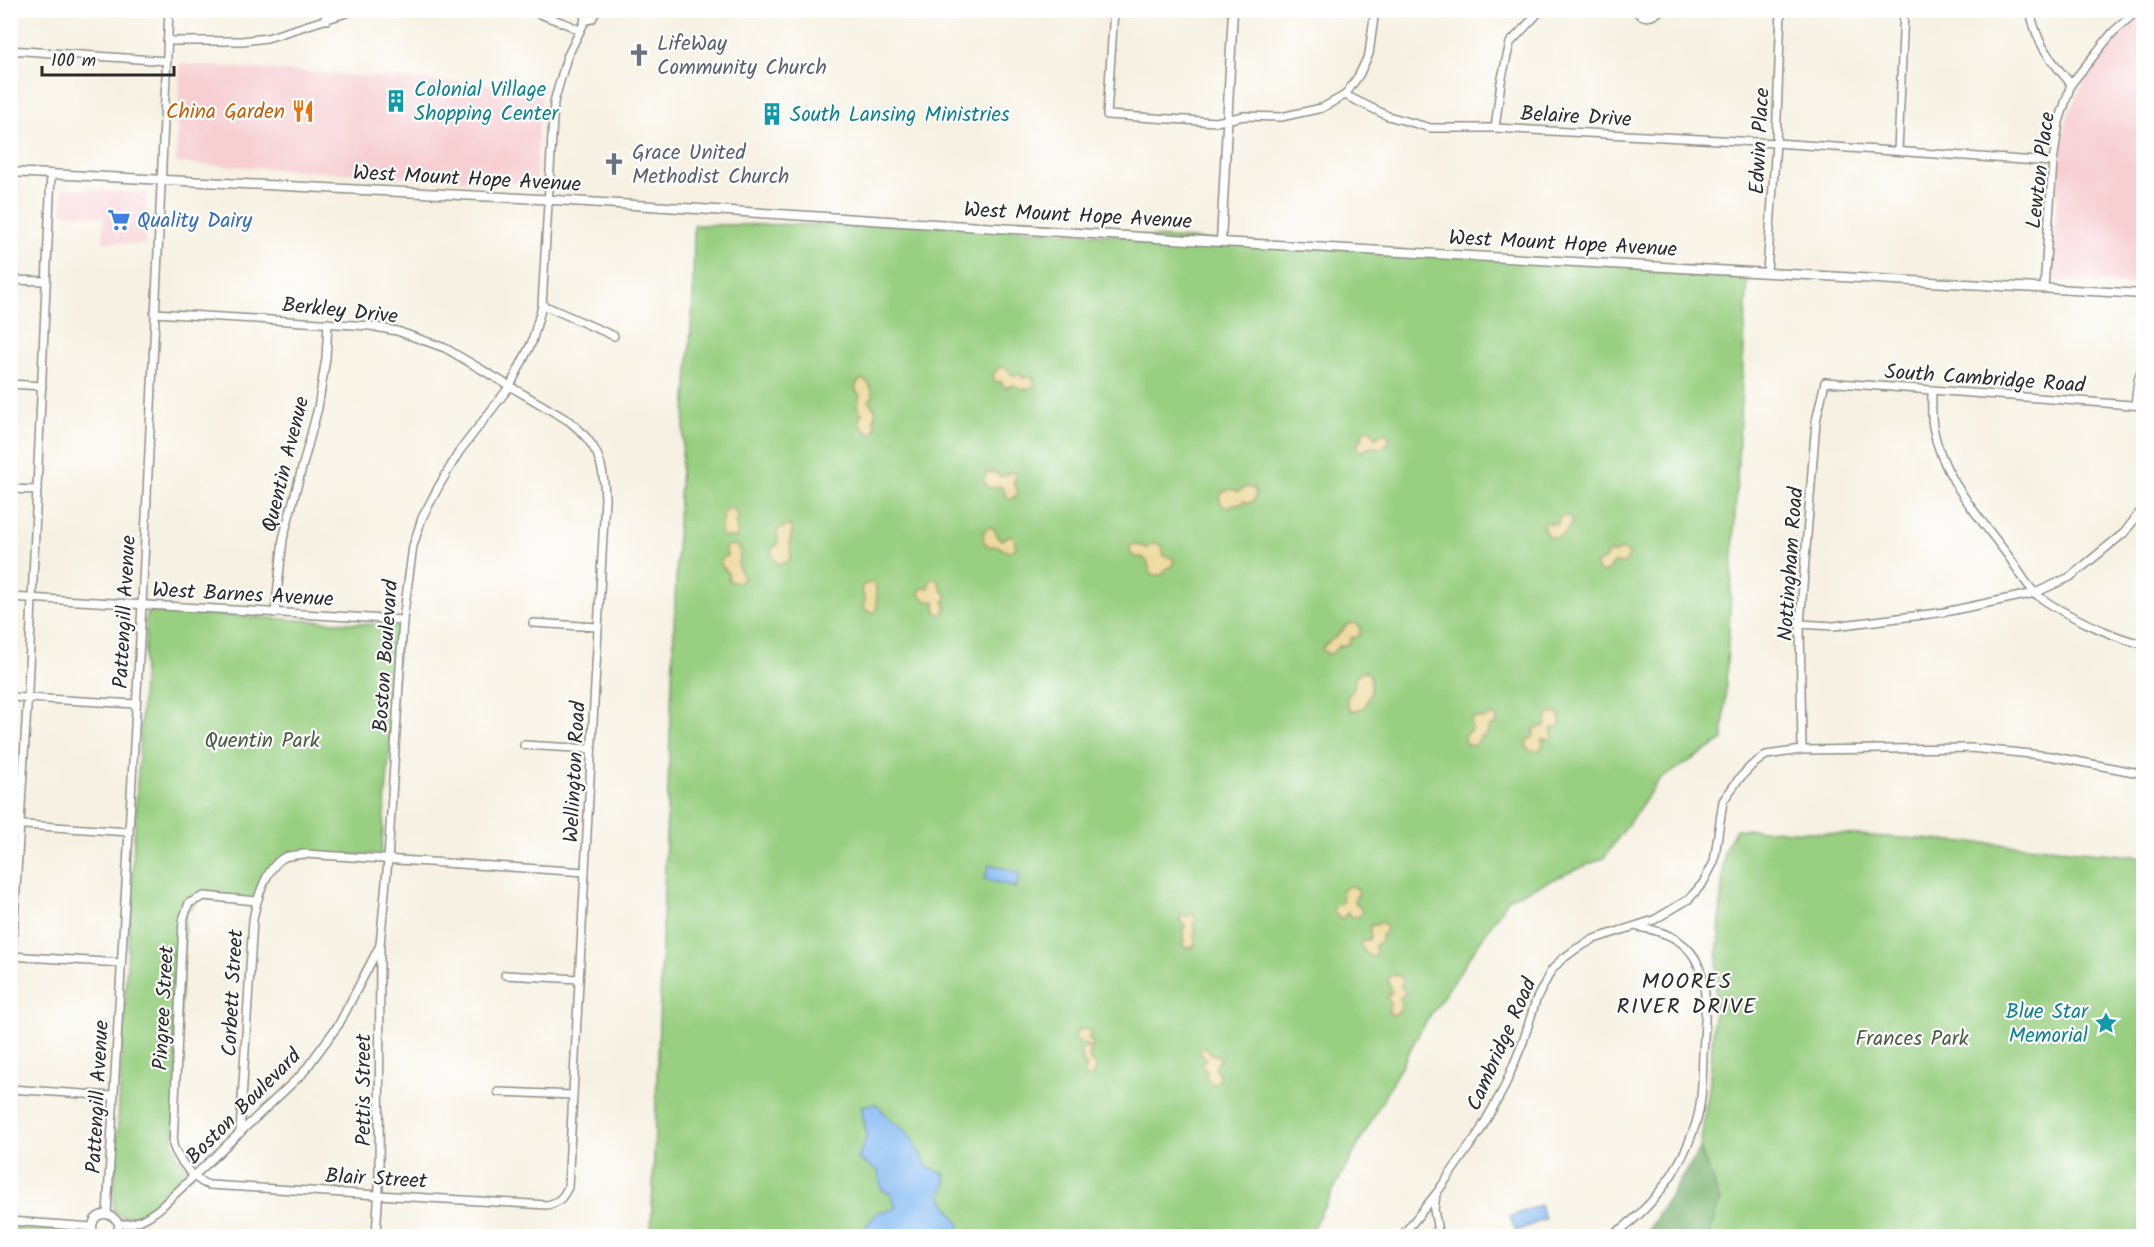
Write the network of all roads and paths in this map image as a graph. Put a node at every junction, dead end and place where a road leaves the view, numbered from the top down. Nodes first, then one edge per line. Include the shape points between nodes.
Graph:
1 (169, 10) edge
2 (324, 10) edge
3 (356, 10) edge
4 (529, 10) edge
5 (586, 10) edge
6 (597, 10) edge
7 (1114, 10) edge
8 (1233, 10) edge
9 (1376, 10) edge
10 (1541, 10) edge
11 (1635, 10) edge
12 (1661, 10) edge
13 (1781, 10) edge
14 (1904, 10) edge
15 (2030, 10) edge
16 (2138, 10) edge
17 (327, 20) junction
18 (585, 21) junction
19 (579, 30) junction
20 (167, 41) junction
21 (10, 50) edge
22 (167, 61) junction
23 (2071, 84) junction
24 (1345, 95) junction
25 (1229, 120) junction
26 (1495, 128) junction
27 (1776, 143) junction
28 (1898, 151) junction
29 (2053, 162) junction
30 (10, 172) edge
31 (51, 174) junction
32 (161, 180) junction
33 (549, 200) junction
34 (1221, 242) junction
35 (1767, 272) junction
36 (10, 280) edge
37 (46, 281) junction
38 (2044, 288) junction
39 (2144, 294) edge
40 (542, 306) junction
41 (154, 313) junction
42 (328, 323) junction
43 (614, 336) dead end
44 (2144, 363) edge
45 (1825, 382) joint
46 (10, 384) edge
47 (42, 386) junction
48 (510, 386) junction
49 (1932, 390) junction
50 (2135, 405) junction
51 (2144, 406) edge
52 (10, 489) edge
53 (37, 490) junction
54 (2144, 507) edge
55 (2035, 593) junction
56 (10, 597) edge
57 (33, 598) junction
58 (142, 605) junction
59 (275, 613) junction
60 (403, 620) junction
61 (533, 623) dead end
62 (1800, 624) junction
63 (598, 627) junction
64 (2144, 644) edge
65 (10, 697) edge
66 (28, 698) junction
67 (136, 704) junction
68 (524, 745) dead end
69 (591, 749) junction
70 (1802, 750) junction
71 (2144, 774) edge
72 (10, 824) edge
73 (20, 824) junction
74 (129, 832) junction
75 (388, 860) junction
76 (585, 872) junction
77 (256, 901) junction
78 (1635, 926) junction
79 (380, 945) junction
80 (11, 956) edge
81 (121, 963) junction
82 (505, 975) dead end
83 (579, 979) junction
84 (10, 989) edge
85 (10, 1089) edge
86 (498, 1092) dead end
87 (573, 1095) junction
88 (113, 1096) junction
89 (240, 1133) junction
90 (195, 1176) junction
91 (1436, 1194) junction
92 (379, 1195) junction
93 (558, 1202) joint
94 (107, 1214) junction
95 (10, 1221) edge
96 (119, 1224) junction
97 (92, 1227) junction
98 (95, 1236) edge
99 (117, 1236) edge
100 (376, 1236) edge
101 (1402, 1236) edge
102 (1439, 1236) edge
103 (1611, 1236) edge

1 - 20 street, Pattengill Avenue
2 - 17 street
3 - 17 street
4 - 19 street
5 - 18 street, Boston Boulevard
6 - 18 street, Boston Boulevard via 592,19
7 - 25 street via 1107,115
8 - 25 street
9 - 24 street via 1369,54
10 - 26 street via 1510,43
11 - 12 street via 1645,18
13 - 27 street, Edwin Place
14 - 28 street
15 - 23 street via 2044,52
16 - 23 street, Lewton Place via 2113,32
17 - 20 street via 267,38
18 - 19 street, Boston Boulevard
19 - 33 street, Boston Boulevard via 554,102
20 - 22 street, Pattengill Avenue
21 - 22 street
22 - 32 street, Pattengill Avenue
23 - 29 street, Lewton Place
24 - 25 street via 1322,108 1281,117 1244,116
24 - 26 street, Belaire Drive via 1388,117 1431,128
25 - 34 street
26 - 27 street, Belaire Drive
27 - 28 street, Belaire Drive
27 - 35 street, Edwin Place
28 - 29 street, Belaire Drive
29 - 38 street, Lewton Place
30 - 31 street, West Mount Hope Avenue
31 - 32 street, West Mount Hope Avenue
31 - 37 street
32 - 33 street, West Mount Hope Avenue
32 - 41 street, Pattengill Avenue
33 - 34 street, West Mount Hope Avenue
33 - 40 street, Boston Boulevard
34 - 35 street, West Mount Hope Avenue
35 - 38 street, West Mount Hope Avenue
36 - 37 street
37 - 47 street
38 - 39 street, West Mount Hope Avenue
40 - 43 street
40 - 48 street, Boston Boulevard via 532,342
41 - 42 street, Berkley Drive
41 - 58 street, Pattengill Avenue
42 - 48 street, Berkley Drive via 370,326 417,337 446,348
42 - 59 street, Quentin Avenue via 318,408 282,539
44 - 50 street
45 - 49 street, South Cambridge Road
45 - 62 street, Nottingham Road via 1816,421
46 - 47 street
47 - 53 street
48 - 60 street, Boston Boulevard via 459,452 422,518 409,566
48 - 63 street, Wellington Road via 569,421 583,432 597,453 605,499
49 - 50 street, South Cambridge Road
49 - 55 street via 1933,425 1948,473
50 - 51 street, South Cambridge Road
52 - 53 street
53 - 57 street
54 - 55 street via 2124,533 2070,577
55 - 62 street via 1945,612 1834,626
55 - 64 street via 2105,632
56 - 57 street, West Barnes Avenue
57 - 58 street, West Barnes Avenue
57 - 66 street
58 - 59 street, West Barnes Avenue
58 - 67 street, Pattengill Avenue
59 - 60 street, West Barnes Avenue
60 - 75 street, Boston Boulevard
61 - 63 street
62 - 70 street, Nottingham Road
63 - 69 street, Wellington Road
65 - 66 street
66 - 67 street
66 - 73 street
67 - 74 street, Pattengill Avenue
68 - 69 street
69 - 76 street, Wellington Road
70 - 71 street, Cambridge Road via 1970,748 2050,756
70 - 78 street, Cambridge Road via 1766,755 1744,773 1723,801 1714,862 1703,883 1671,911
72 - 73 street
73 - 74 street
73 - 80 street
74 - 81 street, Pattengill Avenue
75 - 76 street
75 - 77 street, Corbett Street via 285,857 270,873
75 - 79 street, Boston Boulevard
76 - 83 street, Wellington Road
77 - 89 street, Corbett Street
77 - 90 street, Pingree Street via 204,896 189,903 183,920 173,1145 177,1158
78 - 91 street, Cambridge Road via 1594,939 1551,971 1536,1000 1504,1088 1480,1131
78 - 103 street via 1653,929 1681,943 1698,962 1706,988 1700,1104 1696,1125 1661,1190 1636,1218
79 - 89 street, Boston Boulevard via 321,1052
79 - 92 street, Pettis Street
80 - 81 street
80 - 84 street
81 - 88 street, Pattengill Avenue
82 - 83 street
83 - 87 street, Wellington Road
85 - 88 street
86 - 87 street
87 - 93 street, Wellington Road via 568,1187
88 - 94 street, Pattengill Avenue
89 - 90 street, Boston Boulevard
90 - 92 street, Blair Street via 208,1185
90 - 96 street, Boston Boulevard via 147,1217
91 - 101 street, Cambridge Road
91 - 102 street via 1434,1210
92 - 93 street, Blair Street via 547,1205
92 - 100 street, Pettis Street
94 - 96 street
94 - 97 street via 99,1216
95 - 97 street
96 - 99 street
97 - 98 street

